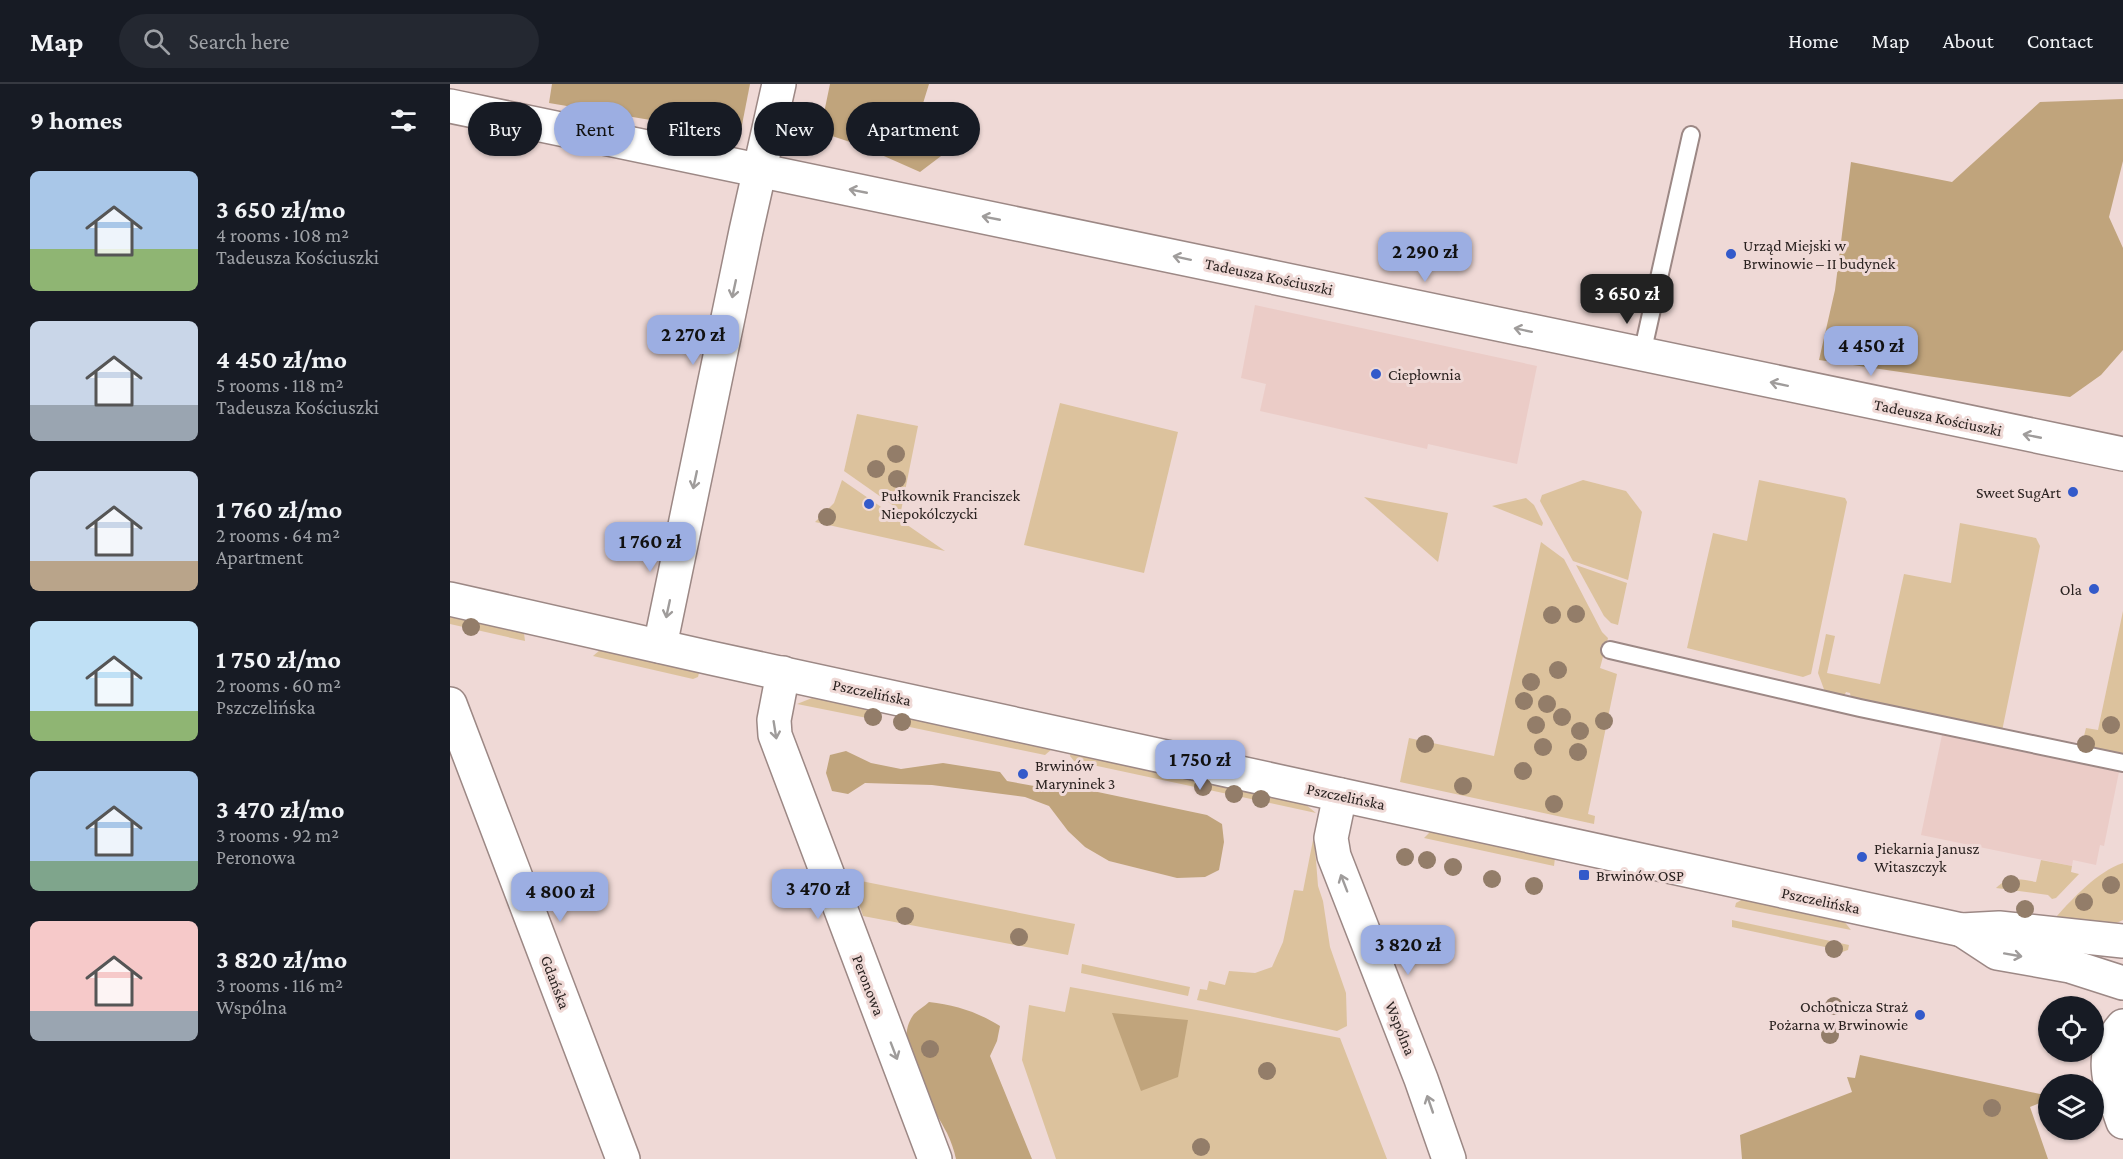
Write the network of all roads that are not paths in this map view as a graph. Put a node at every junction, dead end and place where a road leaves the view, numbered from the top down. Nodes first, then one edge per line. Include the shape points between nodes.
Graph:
1 (779, 84) edge
2 (450, 106) edge
3 (1691, 135) dead end
4 (759, 171) junction
5 (1642, 354) junction
6 (2123, 454) edge
7 (450, 599) edge
8 (660, 646) junction
9 (1610, 650) dead end
10 (783, 673) junction
11 (450, 704) edge
12 (2123, 763) edge
13 (1340, 795) junction
14 (1962, 930) junction
15 (2123, 941) edge
16 (2123, 956) edge
17 (2123, 982) edge
18 (2123, 1026) edge
19 (2123, 1122) edge
20 (623, 1159) edge
21 (935, 1159) edge
22 (1449, 1159) edge

1 - 4 street
2 - 4 street, Tadeusza Kościuszki
3 - 5 lane
5 -> 4 street, Tadeusza Kościuszki
4 -> 8 street
6 -> 5 street, Tadeusza Kościuszki
7 - 8 street, Pszczelińska
8 - 10 street, Pszczelińska
9 - 12 lane
10 - 13 street, Pszczelińska
10 -> 21 street, Peronowa via 775,735
11 - 20 street, Gdańska
13 - 14 street, Pszczelińska
22 -> 13 street, Wspólna via 1334,856 1331,838
14 - 15 street, Pszczelińska via 1999,928
14 -> 17 street, Pszczelińska via 1997,952 2070,966
16 - 17 street
18 - 19 street via 2111,1045 2107,1065

